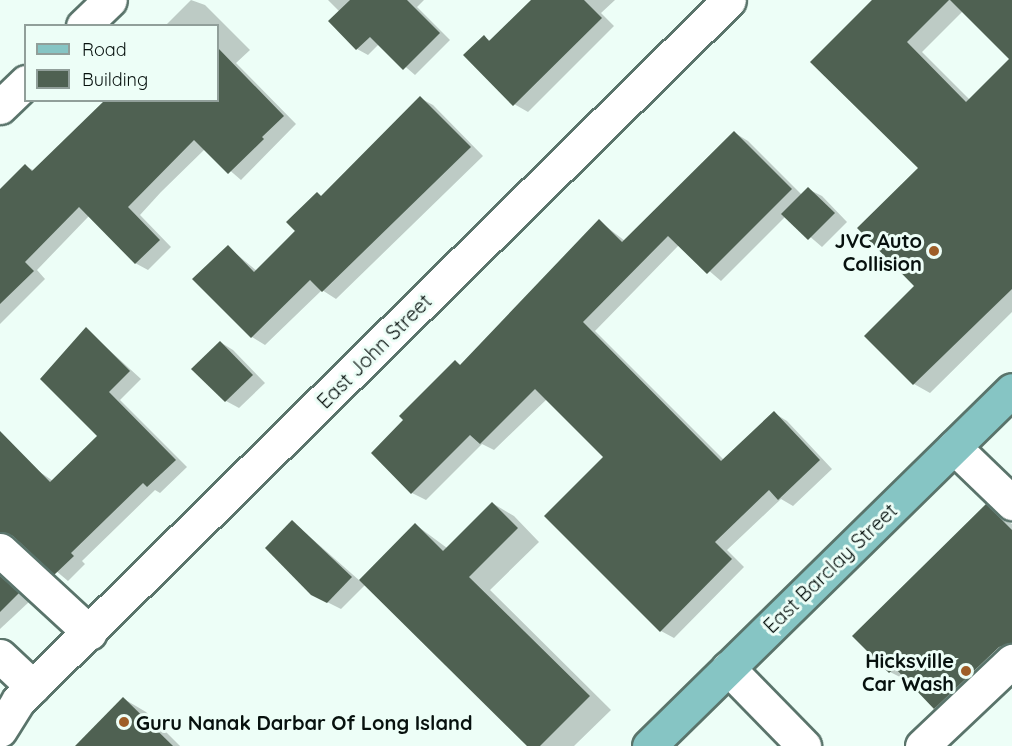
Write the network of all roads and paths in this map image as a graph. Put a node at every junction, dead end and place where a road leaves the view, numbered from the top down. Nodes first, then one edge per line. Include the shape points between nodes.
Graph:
1 (729, 0) edge
2 (24, 84) edge
3 (0, 107) edge
4 (1012, 390) edge
5 (954, 447) junction
6 (1012, 503) edge
7 (0, 550) edge
8 (90, 633) junction
9 (0, 656) edge
10 (1012, 661) edge
11 (728, 668) junction
12 (17, 699) edge
13 (0, 730) edge
14 (649, 746) edge
15 (804, 746) edge
16 (922, 746) edge

1 - 8 street, East John Street
2 - 3 street
4 - 5 main road, East Barclay Street
5 - 6 street
5 - 11 main road, East Barclay Street
7 - 8 street
8 - 12 street, East John Street
9 - 12 street
10 - 16 street
11 - 14 main road, East Barclay Street
11 - 15 street
12 - 13 street, East John Street

